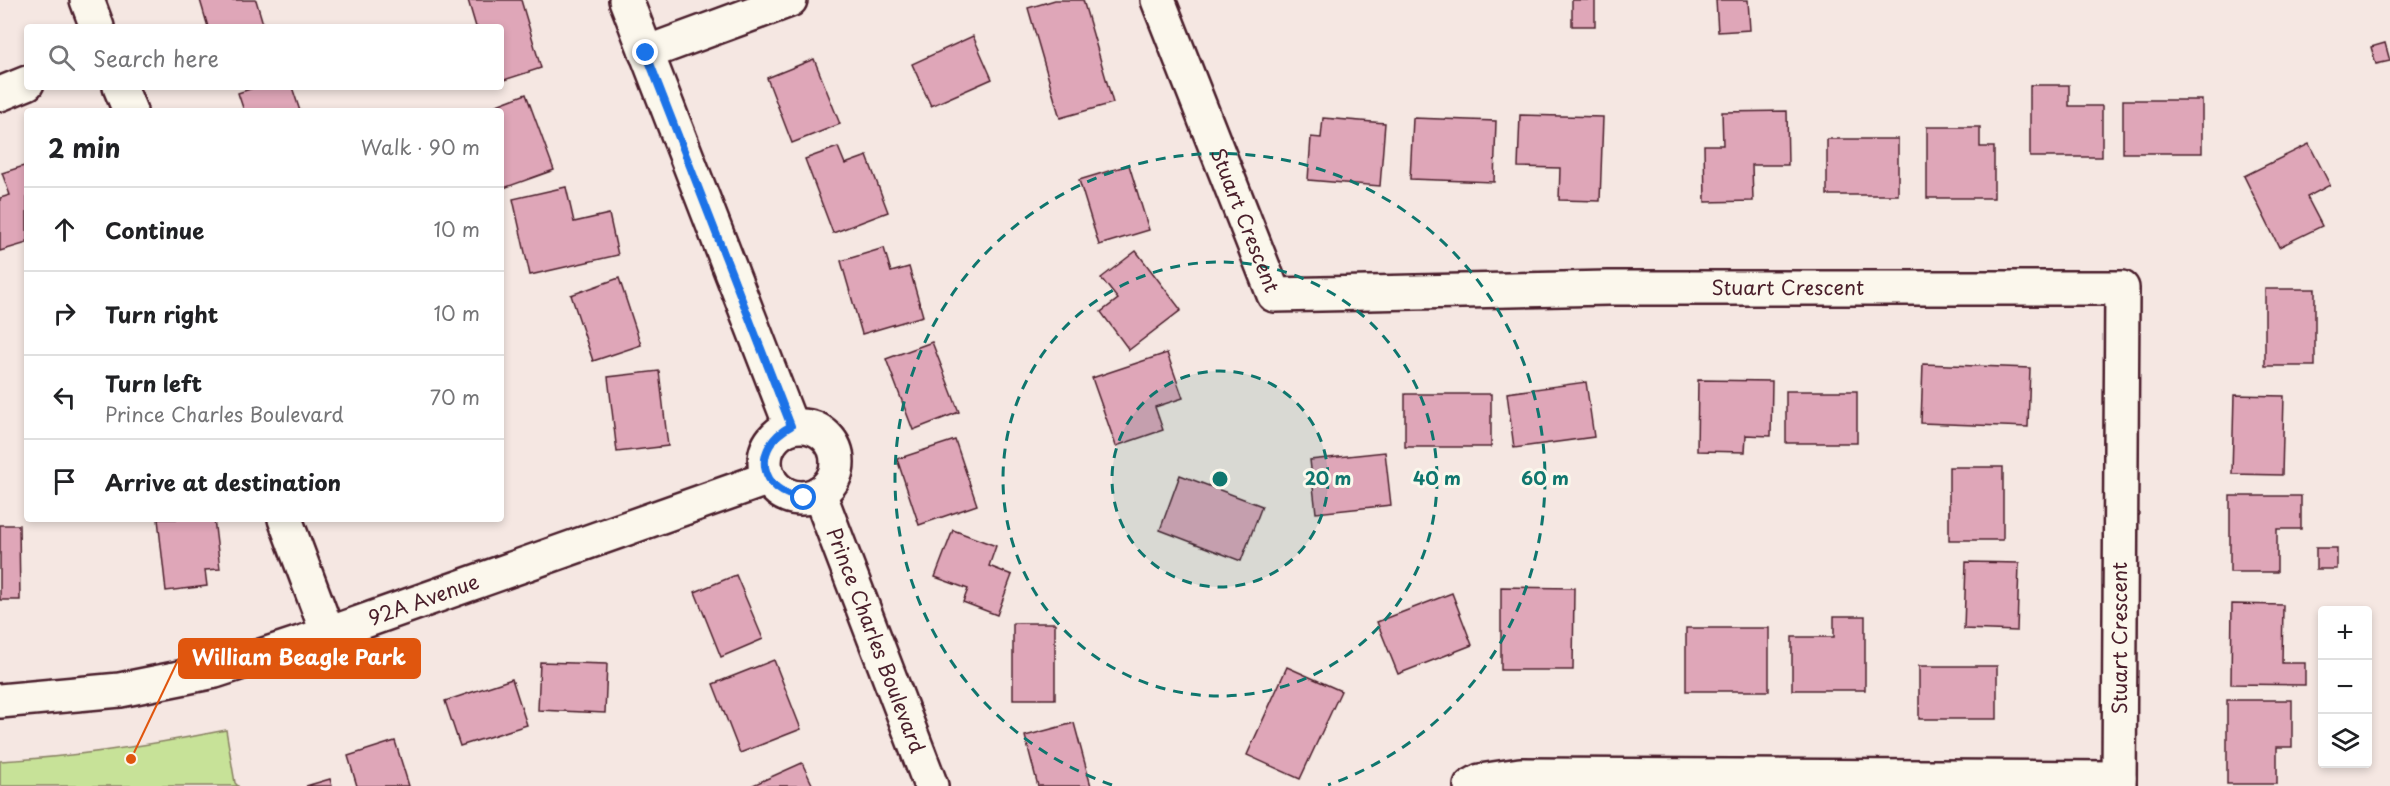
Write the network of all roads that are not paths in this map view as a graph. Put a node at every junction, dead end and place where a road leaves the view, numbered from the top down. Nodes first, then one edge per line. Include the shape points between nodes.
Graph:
1 (87, 0) edge
2 (626, 0) edge
3 (790, 0) edge
4 (1158, 0) edge
5 (96, 24) edge
6 (646, 53) junction
7 (24, 84) edge
8 (121, 90) edge
9 (0, 94) edge
10 (129, 108) edge
11 (791, 426) junction
12 (769, 478) junction
13 (819, 493) junction
14 (286, 522) edge
15 (328, 634) junction
16 (0, 701) edge
17 (2119, 782) edge
18 (931, 786) edge
19 (1471, 786) edge

1 - 5 street
2 - 6 street
3 - 6 street
4 - 17 street, Stuart Crescent via 1274,295 1608,288 2122,288
6 - 11 street
7 - 9 street
8 - 10 street
11 - 12 street via 772,439 766,450 764,462
11 - 13 street via 816,428 833,444 837,468 833,480
12 - 13 street via 781,492 792,497
12 - 15 street, 92A Avenue
13 - 18 street, Prince Charles Boulevard
14 - 15 street
15 - 16 street, 92A Avenue via 214,671 131,688
17 - 19 street via 1520,775

